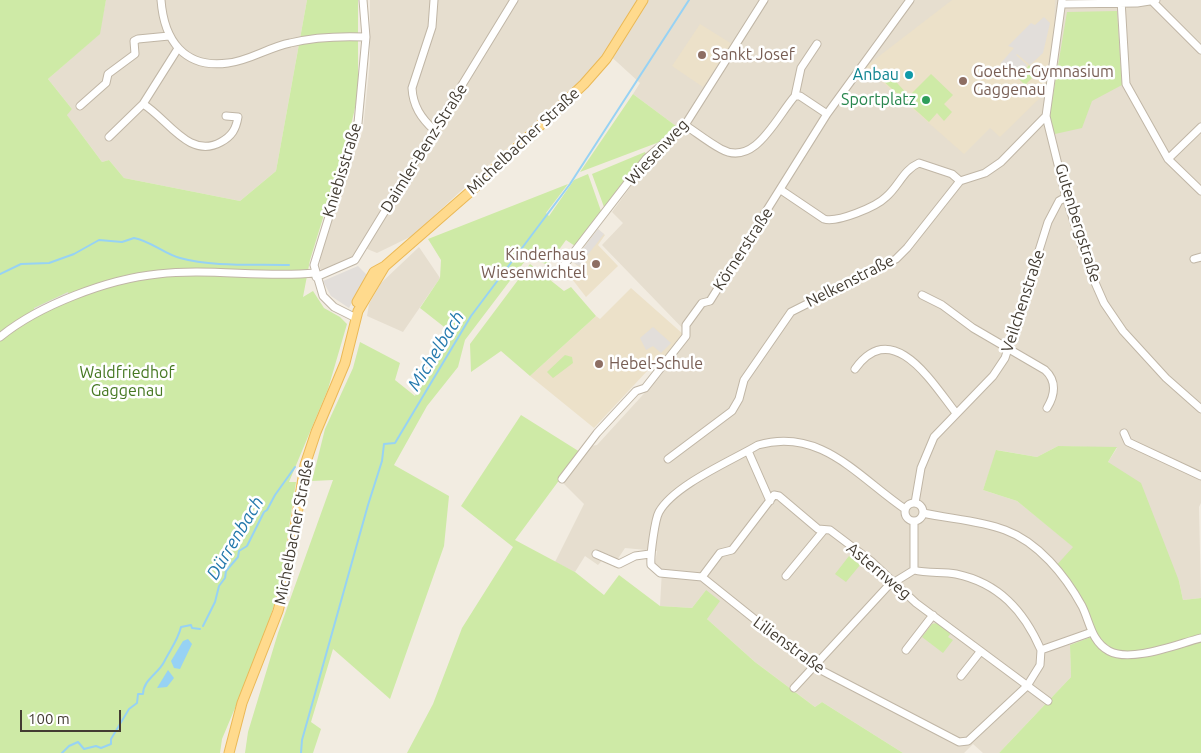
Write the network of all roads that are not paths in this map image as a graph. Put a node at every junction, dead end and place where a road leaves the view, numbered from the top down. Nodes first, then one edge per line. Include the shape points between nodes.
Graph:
1 (161, 0) edge
2 (363, 0) edge
3 (434, 0) edge
4 (514, 0) edge
5 (643, 0) edge
6 (764, 0) edge
7 (910, 0) edge
8 (1153, 1) edge
9 (1062, 2) edge
10 (1122, 2) edge
11 (169, 36) junction
12 (366, 37) junction
13 (817, 44) dead end
14 (177, 50) junction
15 (1201, 50) edge
16 (795, 96) junction
17 (143, 104) junction
18 (80, 106) dead end
19 (827, 114) junction
20 (226, 116) dead end
21 (1046, 116) junction
22 (685, 126) junction
23 (1201, 127) edge
24 (434, 130) junction
25 (109, 137) dead end
26 (1168, 159) junction
27 (960, 181) junction
28 (781, 190) junction
29 (1201, 191) edge
30 (1066, 197) junction
31 (558, 273) dead end
32 (315, 275) junction
33 (922, 296) dead end
34 (357, 314) junction
35 (0, 337) edge
36 (1008, 347) junction
37 (856, 368) dead end
38 (1047, 408) dead end
39 (1201, 409) edge
40 (956, 413) junction
41 (1124, 433) dead end
42 (748, 451) junction
43 (668, 458) dead end
44 (1201, 476) edge
45 (562, 479) dead end
46 (770, 501) junction
47 (915, 503) junction
48 (906, 509) junction
49 (923, 513) junction
50 (914, 521) junction
51 (824, 530) junction
52 (596, 554) dead end
53 (650, 554) junction
54 (914, 570) junction
55 (702, 576) junction
56 (786, 576) dead end
57 (892, 582) junction
58 (934, 615) junction
59 (1092, 632) junction
60 (1201, 638) edge
61 (906, 650) dead end
62 (1041, 650) junction
63 (980, 652) junction
64 (813, 666) junction
65 (961, 676) dead end
66 (1027, 686) junction
67 (794, 688) dead end
68 (1048, 701) dead end
69 (229, 753) edge

1 - 11 street
2 - 12 street, Kniebisstraße
3 - 24 street via 432,27 412,88 416,108
4 - 24 street, Daimler-Benz-Straße
5 - 34 main road, Michelbacher Straße via 606,59 584,84 471,191 386,266 374,272 358,302
6 - 22 street, Wiesenweg
7 - 19 street, Körnerstraße
8 - 10 street
8 - 15 street
9 - 10 street
9 - 21 street, Gutenbergstraße
10 - 26 street via 1126,84
11 - 14 street
11 - 18 street via 134,41 135,54 108,74 106,83
12 - 14 street via 290,42 230,63 208,62
12 - 32 street, Kniebisstraße via 358,123 316,255
13 - 16 street via 801,68
14 - 17 street
16 - 19 street
16 - 22 street via 755,147 745,151 732,153 722,150
17 - 20 street via 161,115 183,139 197,145 218,144 232,134 238,117
17 - 25 street
19 - 28 street, Körnerstraße
21 - 27 street via 1001,162 984,173
21 - 30 street, Gutenbergstraße
22 - 31 street, Wiesenweg via 646,159
23 - 26 street
24 - 32 street, Daimler-Benz-Straße via 355,260
26 - 29 street
27 - 28 street via 952,174 919,164 910,168 886,197 831,221
27 - 43 street, Nelkenstraße via 896,259 791,312 744,380 732,411
28 - 45 street, Körnerstraße via 710,300 702,303 686,325 686,336 645,388 636,391 597,433
30 - 36 street, Veilchenstraße via 1059,201 1048,222
30 - 39 street, Gutenbergstraße via 1089,268 1110,314 1142,354
32 - 34 street, Kniebisstraße via 327,301 334,307
32 - 35 street via 159,273 128,279 50,307
33 - 36 street
34 - 69 main road, Michelbacher Straße via 345,363 305,465 287,577 278,610 242,703
36 - 38 street via 1048,374 1054,388
36 - 40 street, Veilchenstraße via 993,376
37 - 40 street via 863,358 879,351 893,350 904,354 921,368
40 - 47 street, Veilchenstraße via 934,437 921,468
41 - 44 street via 1128,442
42 - 46 street
42 - 48 street via 771,441 795,440 811,444 830,453
42 - 53 street via 680,489 658,512
46 - 51 street, Asternweg via 779,496 818,529
46 - 55 street via 732,550 720,553
47 - 48 street
47 - 49 street via 921,506
48 - 50 street via 905,515
49 - 50 street
49 - 59 street via 1006,530 1029,543 1070,586
50 - 54 street
51 - 56 street
51 - 57 street, Asternweg via 830,530 871,561
52 - 53 street via 619,564 635,556
53 - 55 street via 651,565 660,573
54 - 57 street
54 - 62 street via 955,573 992,587 1018,609
55 - 64 street, Lilienstraße
57 - 58 street, Asternweg
57 - 64 street
58 - 61 street
58 - 63 street, Asternweg
59 - 60 street via 1109,651 1122,655
59 - 62 street
62 - 66 street via 1040,665
63 - 65 street
63 - 66 street, Asternweg
64 - 66 street, Lilienstraße via 959,742 968,742
64 - 67 street
66 - 68 street, Asternweg

